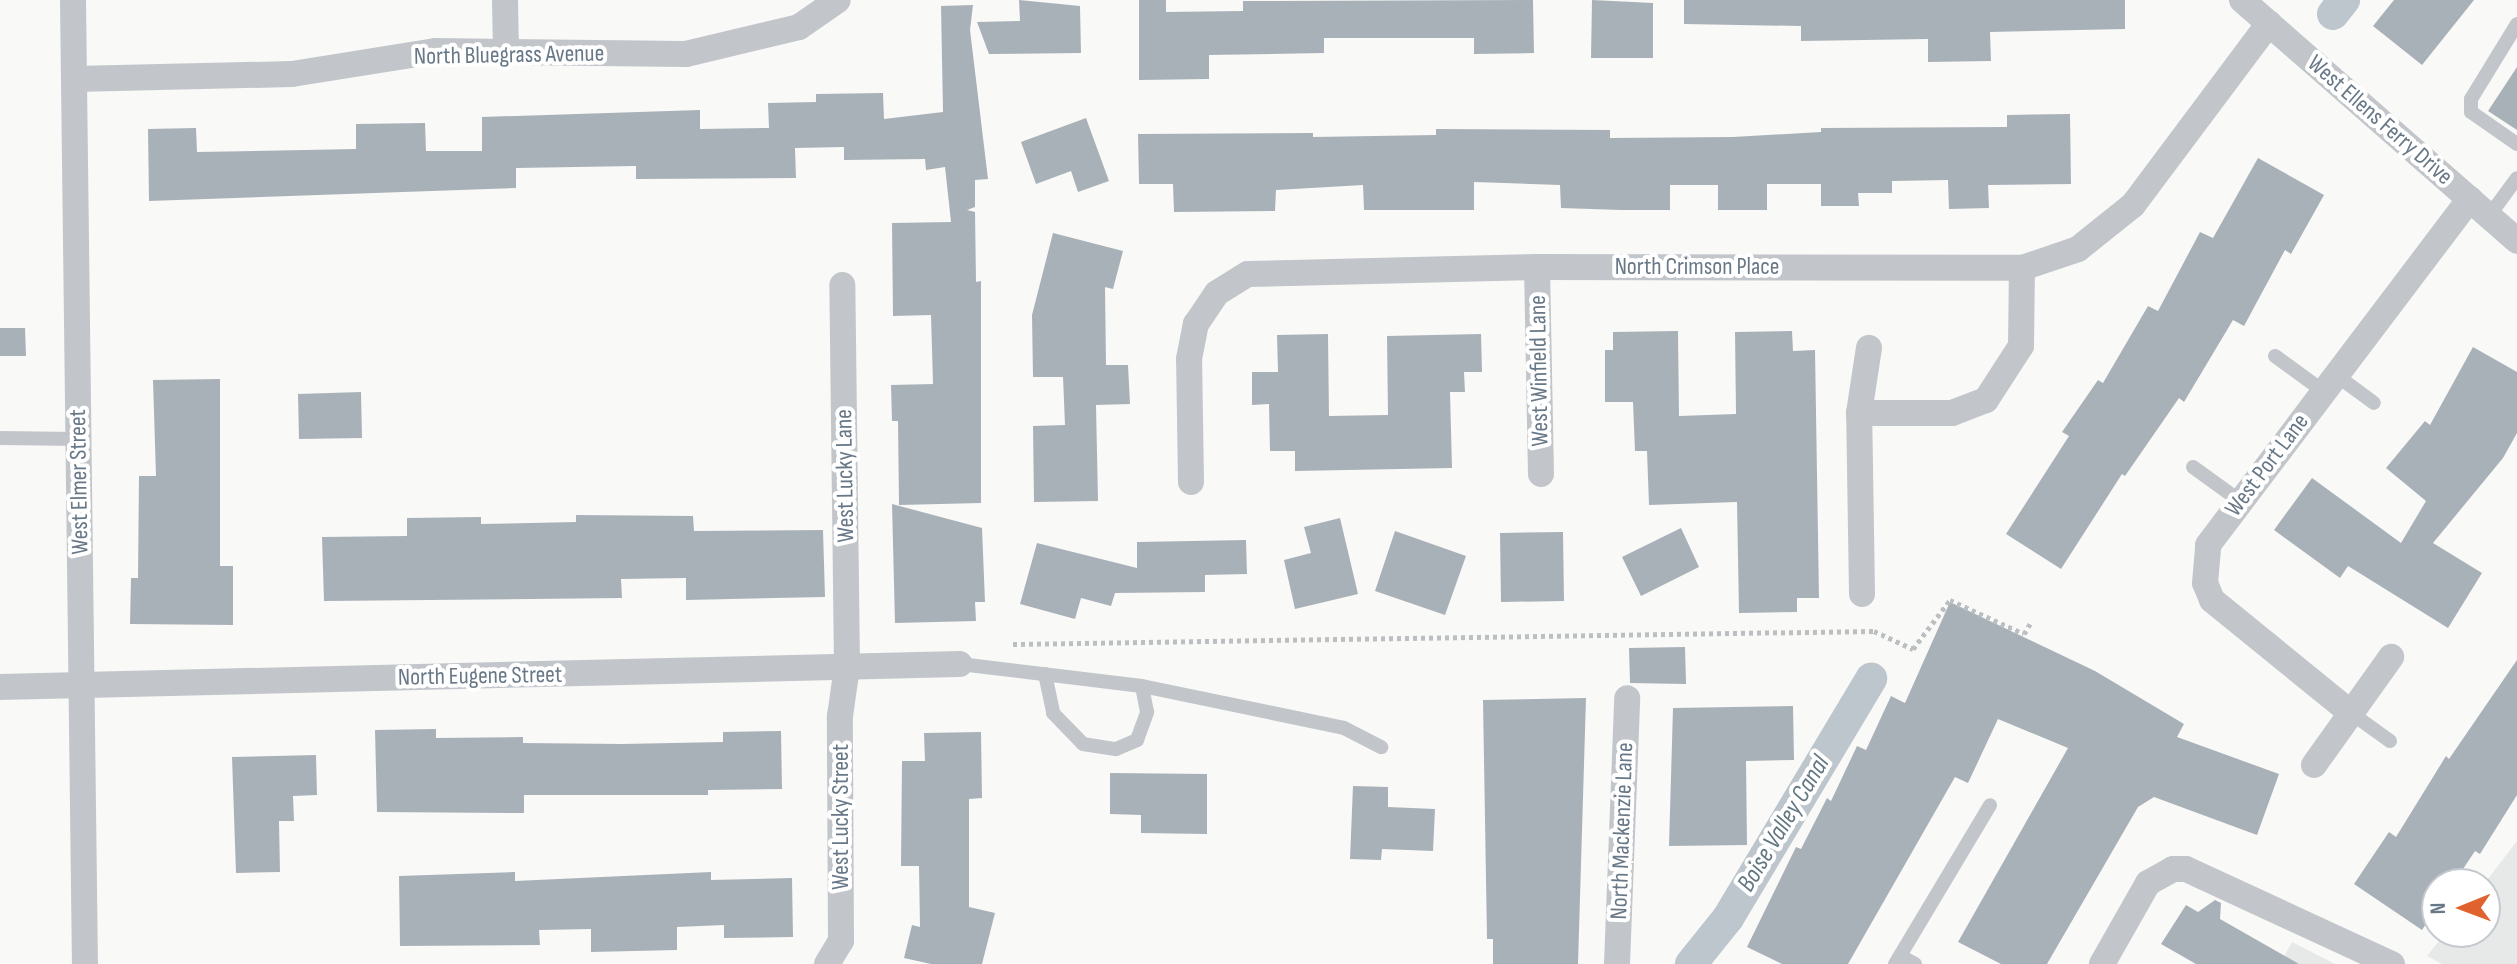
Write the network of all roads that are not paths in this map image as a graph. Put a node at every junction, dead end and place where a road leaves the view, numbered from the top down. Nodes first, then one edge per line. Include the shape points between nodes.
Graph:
1 (73, 0) edge
2 (505, 0) edge
3 (838, 0) edge
4 (2242, 0) edge
5 (2269, 23) junction
6 (2517, 24) edge
7 (506, 54) junction
8 (74, 79) junction
9 (2517, 144) edge
10 (2517, 178) edge
11 (2479, 208) junction
12 (2517, 241) edge
13 (1537, 267) junction
14 (2022, 268) junction
15 (842, 285) dead end
16 (1869, 348) dead end
17 (2275, 356) dead end
18 (2329, 383) junction
19 (2374, 403) dead end
20 (1859, 413) junction
21 (0, 438) edge
22 (78, 439) junction
23 (2193, 467) dead end
24 (1541, 474) dead end
25 (1191, 482) dead end
26 (2240, 501) junction
27 (1862, 594) dead end
28 (2391, 657) dead end
29 (960, 664) joint
30 (847, 667) junction
31 (1045, 674) junction
32 (81, 685) junction
33 (1142, 686) junction
34 (0, 687) edge
35 (1627, 698) dead end
36 (2351, 713) junction
37 (2390, 741) dead end
38 (1381, 747) dead end
39 (2314, 765) dead end
40 (1990, 805) dead end
41 (1897, 960) edge
42 (2389, 963) edge
43 (85, 964) edge
44 (827, 964) edge
45 (1617, 964) edge
46 (1915, 964) edge
47 (2102, 964) edge

1 - 8 street, West Elmer Street
2 - 7 street
3 - 7 street, North Bluegrass Avenue via 799,27 686,54
4 - 5 street, West Ellens Ferry Drive
5 - 11 street, West Ellens Ferry Drive
5 - 14 street, North Crimson Place via 2133,205 2078,249
6 - 9 lane via 2471,99 2471,112
7 - 8 street, North Bluegrass Avenue via 435,51 292,74
8 - 22 street, West Elmer Street
10 - 11 lane
11 - 12 street, West Ellens Ferry Drive
11 - 18 street, West Port Lane
13 - 14 street, North Crimson Place
13 - 24 street, West Winfield Lane
13 - 25 street, North Crimson Place via 1248,274 1217,293 1196,324 1189,359
14 - 20 street via 2021,346 1986,400 1952,413
15 - 30 street, West Lucky Lane
16 - 20 street
17 - 18 lane
18 - 19 lane
18 - 26 street, West Port Lane
20 - 27 street
21 - 22 lane
22 - 32 street, West Elmer Street
23 - 26 lane
26 - 36 street, West Port Lane via 2208,545 2205,583 2212,600
28 - 36 street
29 - 30 street, North Eugene Street
29 - 31 lane
30 - 32 street, North Eugene Street
30 - 44 street, West Lucky Street via 840,716 841,941
31 - 33 lane
31 - 33 lane via 1053,713 1083,744 1116,749 1137,740 1147,712
32 - 34 street, North Eugene Street
32 - 43 street, West Elmer Street
33 - 38 lane via 1344,728
35 - 45 street, North Mackenzie Lane
36 - 37 lane
36 - 39 street
40 - 41 lane
41 - 46 lane
42 - 47 street via 2186,869 2173,869 2148,883

